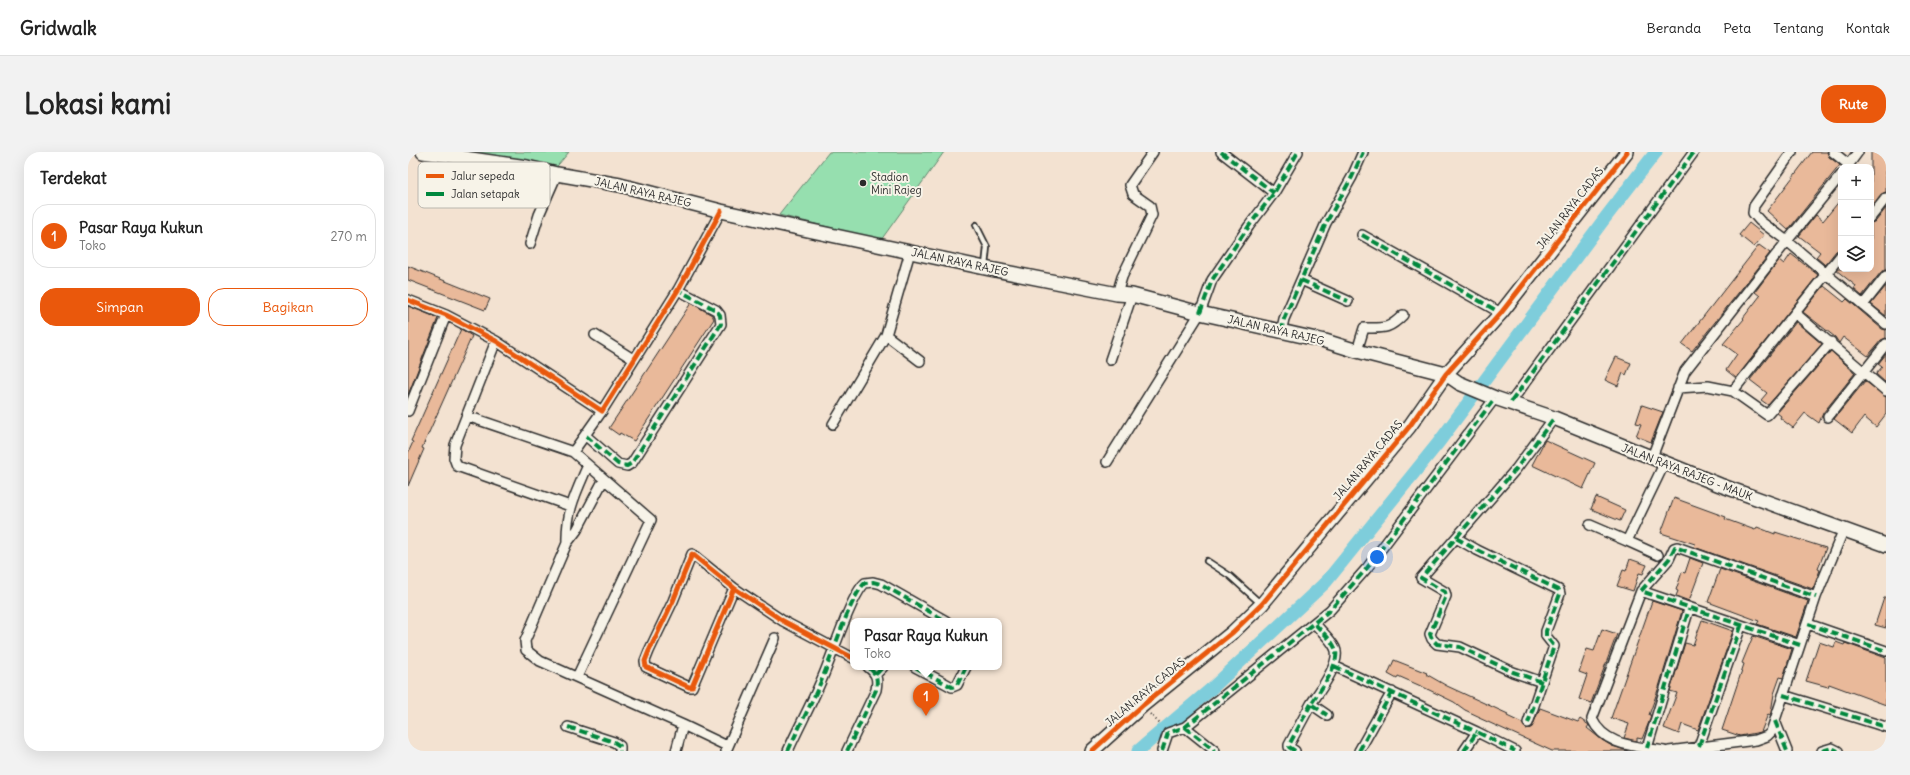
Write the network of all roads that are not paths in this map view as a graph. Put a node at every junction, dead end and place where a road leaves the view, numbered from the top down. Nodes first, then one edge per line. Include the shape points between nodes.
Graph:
1 (423, 152) edge
2 (1153, 152) edge
3 (1222, 152) edge
4 (1298, 152) edge
5 (1363, 152) edge
6 (1627, 152) edge
7 (1694, 152) edge
8 (1792, 152) edge
9 (1833, 152) edge
10 (1858, 152) edge
11 (492, 162) edge
12 (1846, 164) edge
13 (1849, 164) edge
14 (550, 172) edge
15 (557, 174) junction
16 (1838, 179) edge
17 (550, 190) edge
18 (1274, 193) junction
19 (1886, 198) edge
20 (542, 208) edge
21 (721, 211) junction
22 (1874, 213) edge
23 (976, 225) dead end
24 (1362, 235) dead end
25 (1787, 241) junction
26 (530, 244) dead end
27 (910, 252) junction
28 (1838, 259) edge
29 (985, 268) junction
30 (1827, 273) junction
31 (1886, 276) edge
32 (1301, 280) junction
33 (678, 290) junction
34 (1117, 294) junction
35 (1132, 295) junction
36 (408, 300) edge
37 (1348, 301) dead end
38 (1863, 305) junction
39 (1200, 313) junction
40 (1501, 313) junction
41 (1795, 313) junction
42 (446, 315) junction
43 (1403, 315) dead end
44 (1886, 324) edge
45 (1281, 332) junction
46 (595, 335) dead end
47 (886, 335) junction
48 (496, 341) junction
49 (1831, 342) junction
50 (1886, 344) edge
51 (1357, 351) junction
52 (633, 359) junction
53 (1110, 360) dead end
54 (920, 361) dead end
55 (1863, 372) junction
56 (1446, 374) junction
57 (1678, 388) junction
58 (1733, 391) junction
59 (1886, 391) edge
60 (1492, 397) junction
61 (1511, 402) junction
62 (602, 410) junction
63 (408, 411) edge
64 (467, 416) junction
65 (1828, 417) dead end
66 (1554, 418) junction
67 (832, 424) dead end
68 (586, 436) junction
69 (573, 452) junction
70 (1652, 457) junction
71 (1107, 462) dead end
72 (1665, 462) junction
73 (588, 465) junction
74 (604, 479) junction
75 (570, 506) junction
76 (1590, 525) dead end
77 (1843, 531) junction
78 (1456, 538) junction
79 (1627, 541) junction
80 (567, 542) junction
81 (1886, 545) edge
82 (1658, 554) dead end
83 (1207, 561) dead end
84 (734, 588) junction
85 (1641, 592) junction
86 (1816, 598) junction
87 (1262, 604) junction
88 (1689, 609) junction
89 (941, 618) edge
90 (1315, 624) junction
91 (1808, 624) junction
92 (1741, 626) junction
93 (775, 638) dead end
94 (1800, 645) junction
95 (834, 647) junction
96 (1886, 651) edge
97 (850, 656) edge
98 (1334, 666) junction
99 (871, 670) edge
100 (880, 670) edge
101 (921, 670) edge
102 (964, 670) edge
103 (876, 674) junction
104 (578, 677) junction
105 (1542, 682) junction
106 (1392, 692) junction
107 (1783, 695) junction
108 (1311, 704) junction
109 (1327, 715) dead end
110 (1775, 721) junction
111 (1528, 723) dead end
112 (682, 725) junction
113 (568, 727) dead end
114 (1185, 727) junction
115 (1886, 727) edge
116 (1477, 732) junction
117 (1163, 744) edge
118 (1699, 746) junction
119 (726, 748) edge
120 (1647, 748) junction
121 (620, 751) edge
122 (676, 751) edge
123 (788, 751) edge
124 (847, 751) edge
125 (1092, 751) edge
126 (1215, 751) edge
127 (1295, 751) edge
128 (1359, 751) edge
129 (1464, 751) edge
130 (1515, 751) edge
131 (1664, 751) edge
132 (1669, 751) edge
133 (1787, 751) edge
134 (1822, 751) edge
135 (1838, 751) edge

1 - 11 main road, JALAN RAYA RAJEG
2 - 34 street via 1130,185 1132,194 1150,206 1152,215 1122,277
3 - 18 street
4 - 18 street
5 - 32 street via 1326,223
6 - 40 main road, JALAN RAYA CADAS
7 - 61 street
8 - 25 street via 1754,206 1753,213
9 - 12 street
10 - 13 street
14 - 15 main road, JALAN RAYA RAJEG
15 - 17 street
15 - 21 main road, JALAN RAYA RAJEG via 620,185
16 - 25 street
18 - 39 street via 1218,270
19 - 22 street
20 - 26 street
21 - 27 main road, JALAN RAYA RAJEG
21 - 33 street
23 - 29 lane via 987,247
24 - 40 street
25 - 30 street
25 - 57 street via 1691,362
27 - 29 main road, JALAN RAYA RAJEG
27 - 47 street
28 - 30 street
29 - 34 main road, JALAN RAYA RAJEG
30 - 38 street
30 - 41 street
31 - 38 street
32 - 37 street
32 - 45 street
33 - 52 street
33 - 68 street via 716,310 720,315 721,324 632,463 627,466 618,464
34 - 35 main road, JALAN RAYA RAJEG
35 - 39 main road, JALAN RAYA RAJEG
35 - 53 street
36 - 42 street
38 - 44 street
39 - 45 main road, JALAN RAYA RAJEG
39 - 71 street
40 - 56 main road, JALAN RAYA CADAS
41 - 49 street
41 - 58 street
42 - 48 street
42 - 63 street
43 - 51 street via 1385,328 1364,328
45 - 51 main road, JALAN RAYA RAJEG
46 - 52 street
47 - 54 street
47 - 67 street
48 - 62 street
48 - 64 street
49 - 55 street
49 - 58 street via 1768,415
50 - 55 street
51 - 56 main road, JALAN RAYA RAJEG
52 - 62 street
55 - 59 street
55 - 65 street
56 - 60 main road, JALAN RAYA RAJEG via 1459,383
56 - 87 main road, JALAN RAYA CADAS via 1409,427
57 - 58 street via 1708,386
57 - 70 street
60 - 61 main road, JALAN RAYA RAJEG - MAUK
60 - 90 street via 1367,568
61 - 66 main road, JALAN RAYA RAJEG - MAUK
62 - 68 street
64 - 69 street
64 - 75 street via 455,446 454,458 457,466
66 - 70 main road, JALAN RAYA RAJEG - MAUK
66 - 78 street via 1516,469
68 - 69 street
69 - 73 street
70 - 72 main road, JALAN RAYA RAJEG - MAUK
72 - 77 main road, JALAN RAYA RAJEG - MAUK
72 - 79 street
73 - 74 street
73 - 75 street
74 - 80 street via 577,530
74 - 104 street via 651,520
75 - 80 street via 566,525
76 - 79 street
77 - 81 main road, JALAN RAYA RAJEG - MAUK
77 - 86 street
78 - 105 street via 1559,590 1560,594 1546,631 1546,636 1554,646
78 - 105 street via 1421,578 1445,592 1446,596 1430,634 1432,639 1437,644 1460,647 1513,672
79 - 82 street
80 - 104 street via 524,641 526,650 534,658
83 - 87 lane via 1230,576
84 - 84 street via 692,686 689,687 646,667 645,661 649,651 692,554
84 - 95 street via 783,621
85 - 86 street via 1669,559 1675,547
85 - 88 street
85 - 120 street via 1592,719 1597,728 1614,741
86 - 91 street
87 - 125 main road, JALAN RAYA CADAS via 1233,632 1143,705
88 - 92 street
88 - 120 street
89 - 95 street via 881,584 869,582 862,585
90 - 98 street via 1335,648
90 - 114 street
91 - 94 street
91 - 96 street
92 - 94 street
92 - 118 street
93 - 119 street
94 - 107 street
95 - 97 street
95 - 123 street via 829,664
98 - 106 street
98 - 108 street
99 - 103 street
100 - 103 street
101 - 102 street via 952,687 957,685
103 - 124 street via 876,690
104 - 112 street
105 - 111 street
106 - 116 street
106 - 128 street
107 - 110 street
107 - 115 street
108 - 109 street
108 - 127 street via 1289,745
110 - 118 street via 1771,732 1756,740
110 - 133 street
112 - 119 street
112 - 122 street
113 - 121 street via 614,742 620,746
114 - 117 street via 1168,733
114 - 126 street
116 - 129 street
116 - 130 street
118 - 132 street
120 - 131 street
134 - 135 street via 1832,748

